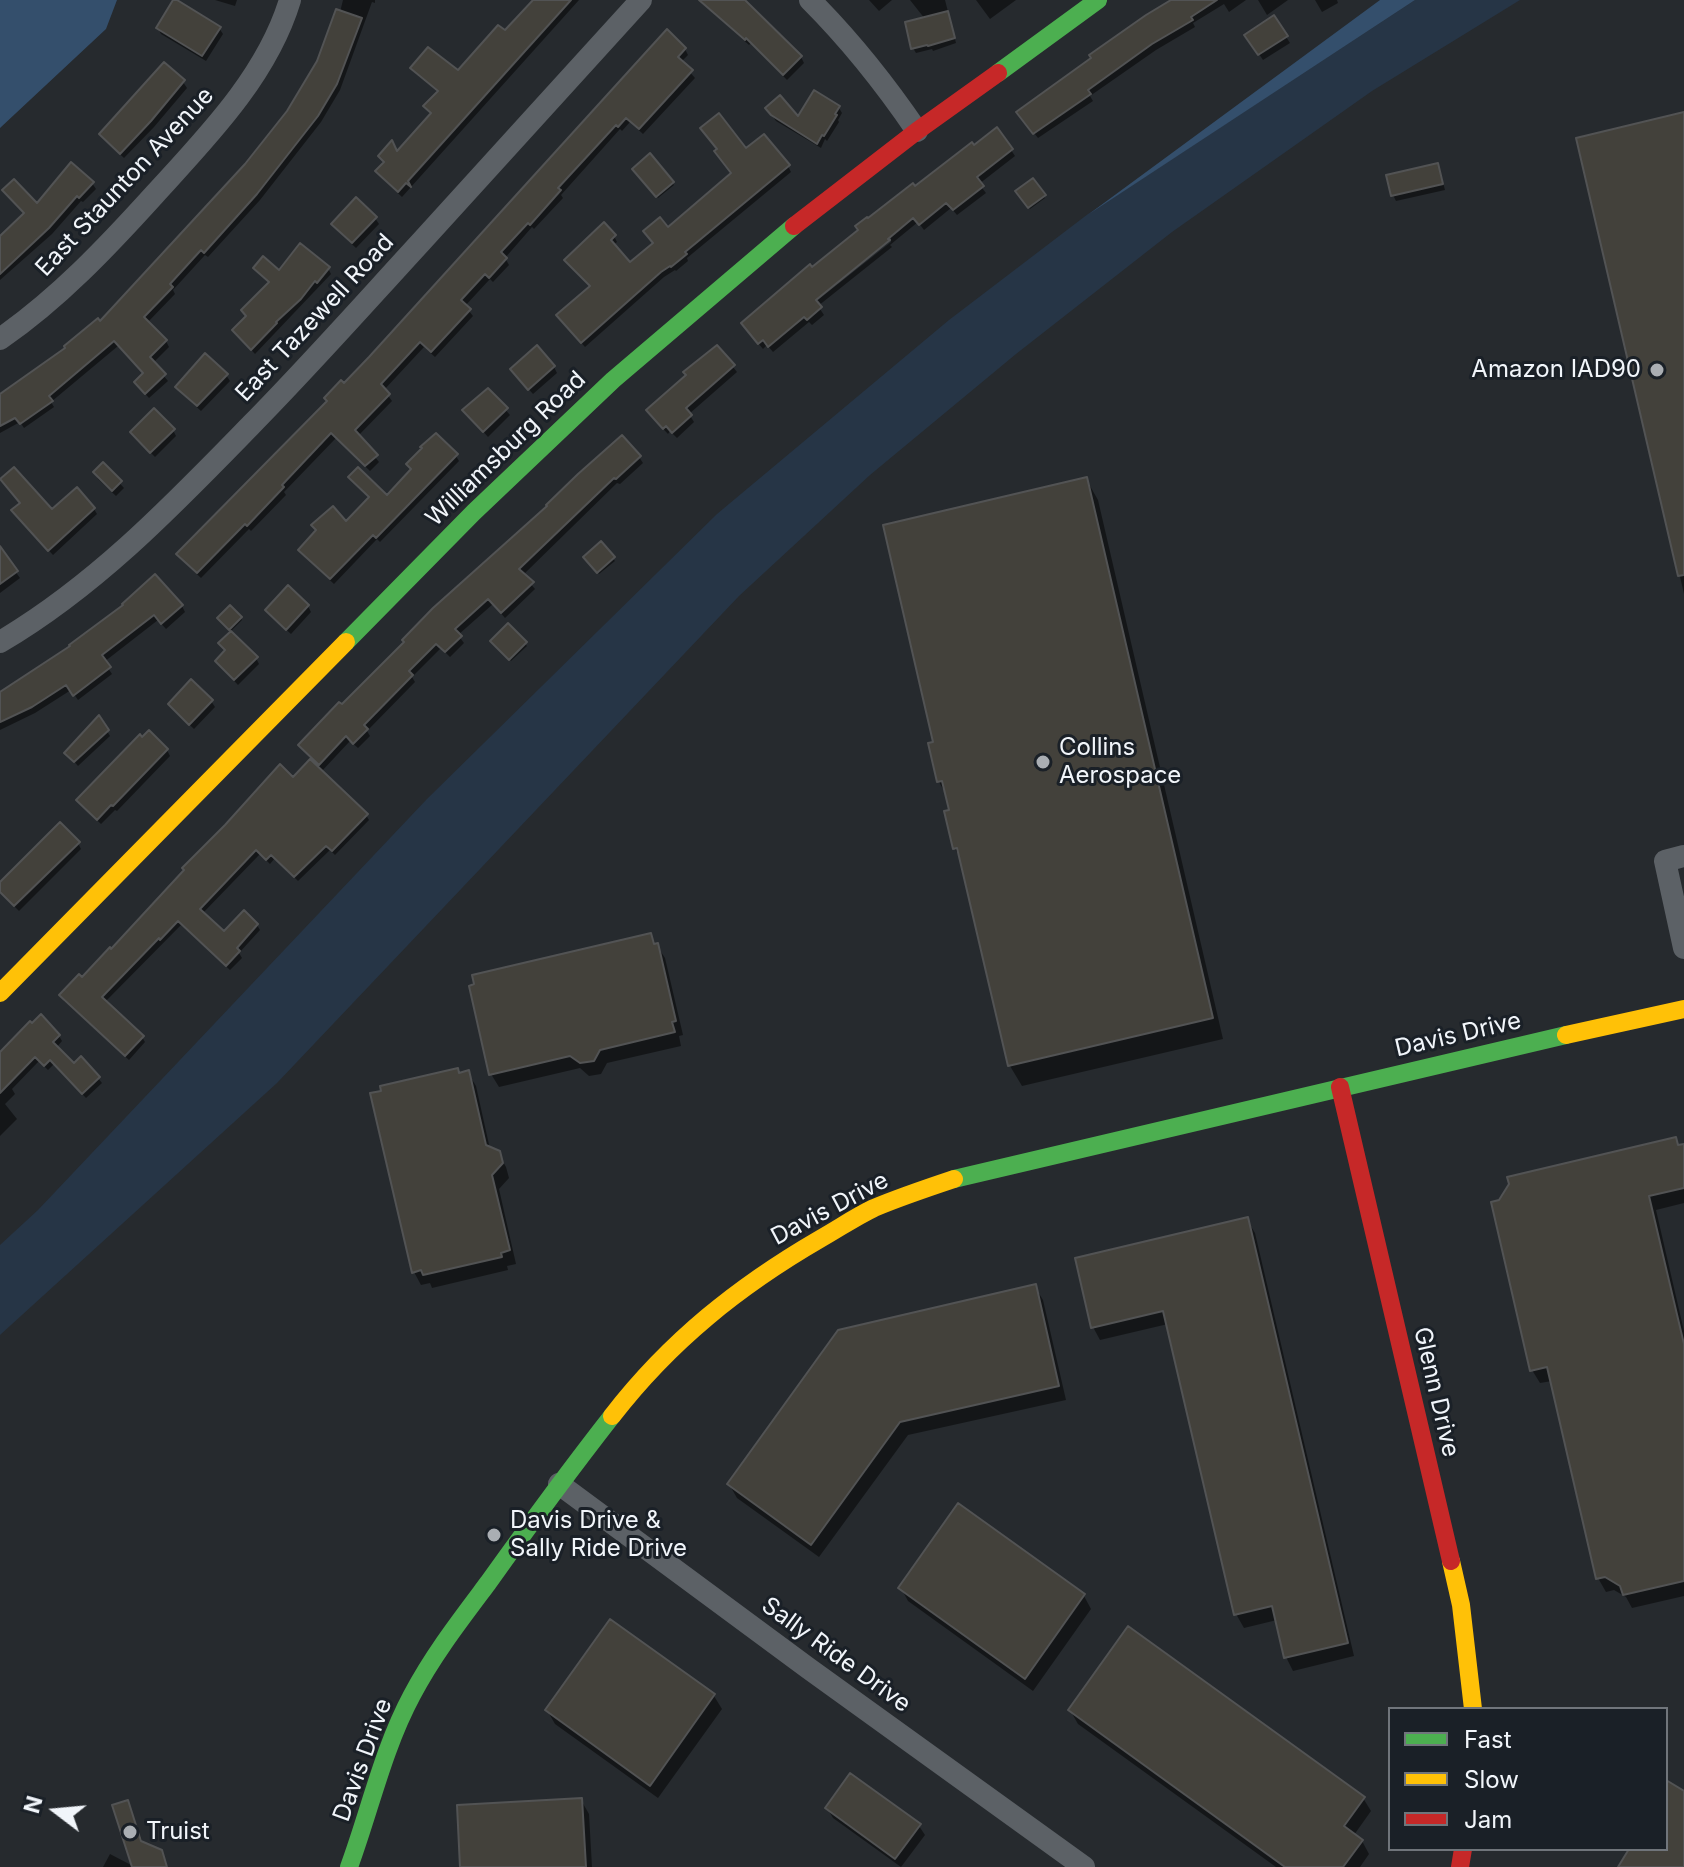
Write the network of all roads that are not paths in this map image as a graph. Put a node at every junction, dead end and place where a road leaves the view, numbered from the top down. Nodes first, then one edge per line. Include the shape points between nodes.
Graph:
1 (290, 0) edge
2 (641, 0) edge
3 (810, 0) edge
4 (1098, 0) edge
5 (917, 131) junction
6 (0, 339) edge
7 (0, 642) edge
8 (1684, 856) edge
9 (1684, 948) edge
10 (0, 993) edge
11 (1684, 1009) edge
12 (1340, 1087) junction
13 (559, 1484) junction
14 (1473, 1707) edge
15 (349, 1867) edge
16 (1084, 1867) edge

1 - 6 street, East Staunton Avenue via 264,59 190,156 81,272
2 - 7 street, East Tazewell Road via 297,378 183,494 100,571
3 - 5 street via 869,65
4 - 5 street, Williamsburg Road
5 - 10 street, Williamsburg Road via 769,246 613,380 474,512
8 - 9 street via 1665,861
11 - 12 street, Davis Drive
12 - 13 street, Davis Drive via 972,1174 872,1209 780,1262 706,1316 637,1383
12 - 14 street, Glenn Drive via 1461,1605
13 - 15 street, Davis Drive via 412,1695 388,1747
13 - 16 street, Sally Ride Drive

